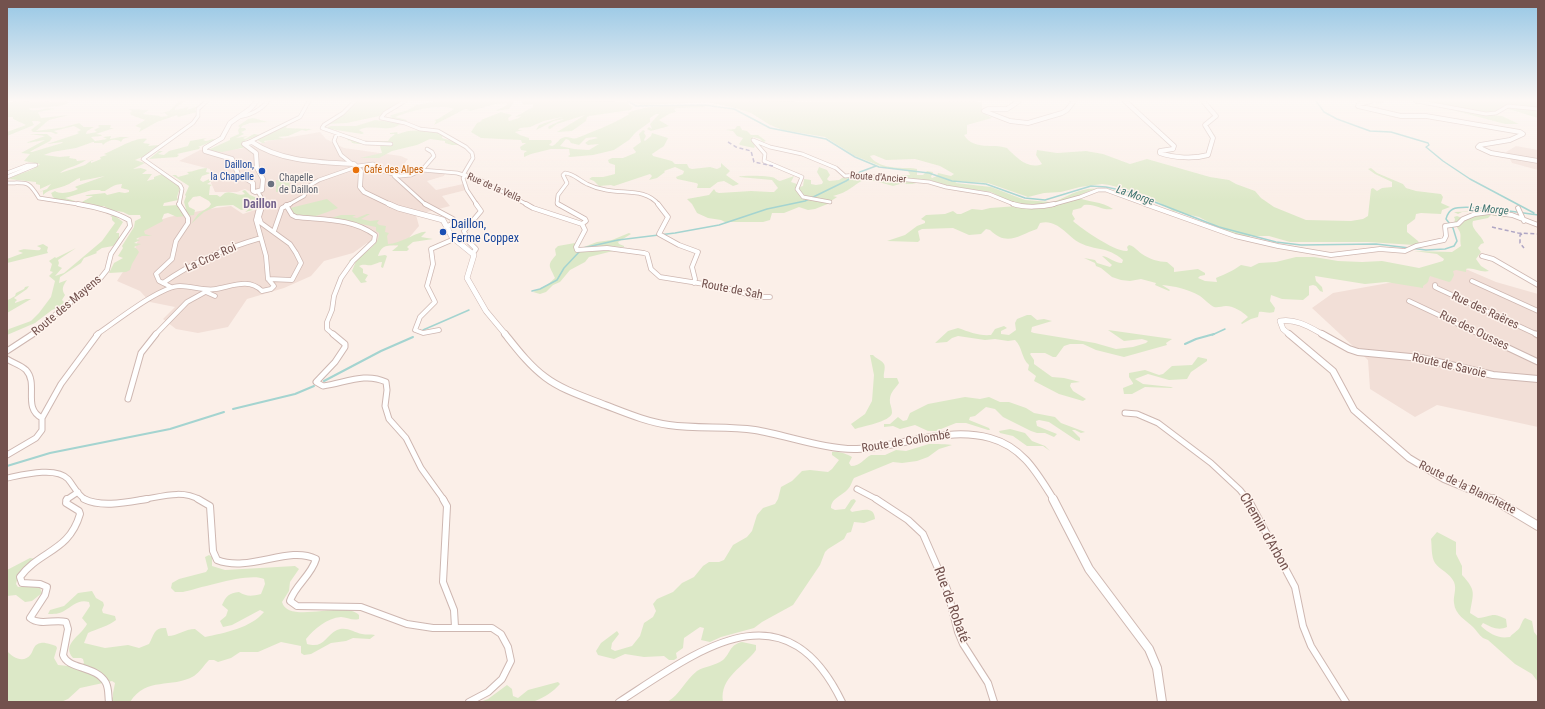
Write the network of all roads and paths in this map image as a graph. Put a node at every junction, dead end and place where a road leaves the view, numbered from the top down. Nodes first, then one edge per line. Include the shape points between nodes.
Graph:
1 (178, 134) edge
2 (225, 134) edge
3 (266, 134) edge
4 (337, 134) edge
5 (340, 134) edge
6 (444, 134) edge
7 (1161, 134) edge
8 (1211, 134) edge
9 (1523, 134) edge
10 (250, 142) junction
11 (391, 144) dead end
12 (427, 149) dead end
13 (1538, 161) edge
14 (351, 163) junction
15 (358, 166) junction
16 (422, 170) junction
17 (7, 173) edge
18 (387, 173) junction
19 (464, 175) junction
20 (7, 177) edge
21 (7, 183) edge
22 (258, 192) junction
23 (830, 202) dead end
24 (286, 205) junction
25 (258, 207) junction
26 (1519, 211) dead end
27 (1524, 220) junction
28 (582, 224) junction
29 (1538, 225) edge
30 (447, 226) junction
31 (274, 231) junction
32 (261, 238) junction
33 (454, 239) junction
34 (473, 253) junction
35 (1482, 256) dead end
36 (268, 279) junction
37 (1472, 281) dead end
38 (163, 283) junction
39 (694, 283) junction
40 (1538, 284) edge
41 (1435, 285) dead end
42 (171, 287) junction
43 (207, 291) junction
44 (215, 296) dead end
45 (770, 297) dead end
46 (1409, 301) dead end
47 (1538, 311) edge
48 (1283, 329) joint
49 (439, 330) dead end
50 (1538, 335) edge
51 (7, 351) edge
52 (7, 359) edge
53 (1538, 362) edge
54 (1538, 379) edge
55 (128, 399) dead end
56 (1125, 413) dead end
57 (42, 418) junction
58 (7, 455) edge
59 (7, 478) edge
60 (857, 489) dead end
61 (78, 492) junction
62 (1538, 526) edge
63 (455, 627) junction
64 (108, 702) edge
65 (469, 702) edge
66 (619, 702) edge
67 (842, 702) edge
68 (994, 702) edge
69 (1162, 702) edge
70 (1346, 702) edge

1 - 38 street via 143,159 180,185 182,189 179,205 188,218 187,225 173,249 172,259 157,273 157,278
2 - 22 street via 204,150 232,159 238,174 253,183 253,191
3 - 10 street
4 - 14 street via 334,141 340,155
5 - 11 street via 365,143
6 - 19 street via 472,153 473,158
7 - 8 street via 1173,145 1173,149 1160,153 1199,157 1208,154 1213,137
9 - 13 street via 1511,140 1478,147 1491,153
10 - 14 street via 260,148 304,160
10 - 22 street via 244,144 256,153 257,168 263,179 262,189
12 - 16 street via 434,156
14 - 15 street
15 - 18 street, Rue de la Vella via 373,164
15 - 24 street via 316,181 308,187 303,197
15 - 30 street via 362,180 360,188 363,191 399,209 442,220
16 - 18 street, Rue de la Vella via 406,176
16 - 19 street, Rue de la Vella
17 - 20 street via 28,164 36,165
18 - 30 street via 401,180 426,205 453,219 452,224
19 - 28 street, Rue de la Vella via 480,180 533,208
19 - 34 street via 465,186 481,212 464,231 468,241 476,249
21 - 51 street, Route des Mayens via 29,184 39,198 95,208 122,216 130,223 128,231 111,254 104,275 41,329
22 - 25 street via 261,196
23 - 27 street, Route d'Ancier via 803,197 797,190 802,177 764,161 765,154 753,140 770,147 802,154 836,168 845,176 922,181 989,194 1014,205 1046,206 1098,190 1106,190 1235,236 1333,255 1380,249 1408,250 1444,240 1445,226 1458,224 1463,218 1485,212 1511,215
24 - 31 street via 278,215
24 - 63 street via 296,217 354,224 375,235 374,241 346,270 338,285 326,325 345,346 335,362 316,382 324,386 374,376 386,382 386,413 392,424 405,437 421,468 447,506 443,582 456,616
25 - 31 street via 262,207 262,224
25 - 32 street via 256,220
26 - 27 street
27 - 29 street
28 - 39 street, Route de Sah via 585,231 576,246 577,250 604,248 646,254 654,273 660,277
28 - 39 street via 585,219 557,203 558,195 567,182 563,175 565,173 606,190 651,196 668,216 659,234 698,253 692,268
30 - 33 street
31 - 36 street via 297,252 301,263 292,280
32 - 36 street
32 - 38 street, La Croe Roi via 222,251
33 - 34 street
33 - 49 street via 431,249 433,262 427,290 435,302 423,313 415,326 415,330 423,334
34 - 69 street, Route de Collombé via 474,258 467,278 475,294 531,365 545,377 580,395 654,422 755,430 847,449 873,448 964,434 990,438 1009,446 1024,457 1037,474 1059,508 1089,569 1149,648 1157,668
35 - 40 street via 1493,259
36 - 43 street via 274,287 266,291 250,284
37 - 47 street
38 - 42 street
39 - 45 street, Route de Sah via 723,287 757,297
41 - 50 street, Rue des Raëres
42 - 43 street via 188,286
42 - 57 street via 95,336 61,384
43 - 44 street
43 - 55 street via 187,302 141,353
46 - 53 street, Rue des Ousses
48 - 54 street, Route de Savoie via 1280,321 1293,320 1340,345 1365,354 1409,356 1486,375 1510,379
48 - 62 street, Route de la Blanchette via 1333,371 1354,410 1408,458 1444,479 1499,502
52 - 57 street via 29,373 32,406 35,413
56 - 70 street, Chemin d'Arbon via 1137,414 1158,423 1221,472 1249,500 1295,587 1303,626 1311,646
57 - 58 street via 42,430 36,438
59 - 61 street via 28,474 58,474 66,476
60 - 68 street, Rue de Robaté via 888,506 923,534 947,589 963,644 988,683
61 - 63 street via 86,501 105,504 191,495 210,506 213,551 217,560 237,565 296,555 308,555 316,559 308,576 291,594 290,601 297,606 361,607 407,624 433,628
61 - 64 street via 66,500 66,503 80,514 63,544 20,577 22,583 40,584 47,588 30,618 38,622 66,622 68,629 64,659 102,678 107,686
63 - 65 street via 492,628 501,634 511,661 502,679 488,692
66 - 67 street via 687,659 728,640 764,635 797,646 811,656 824,669

